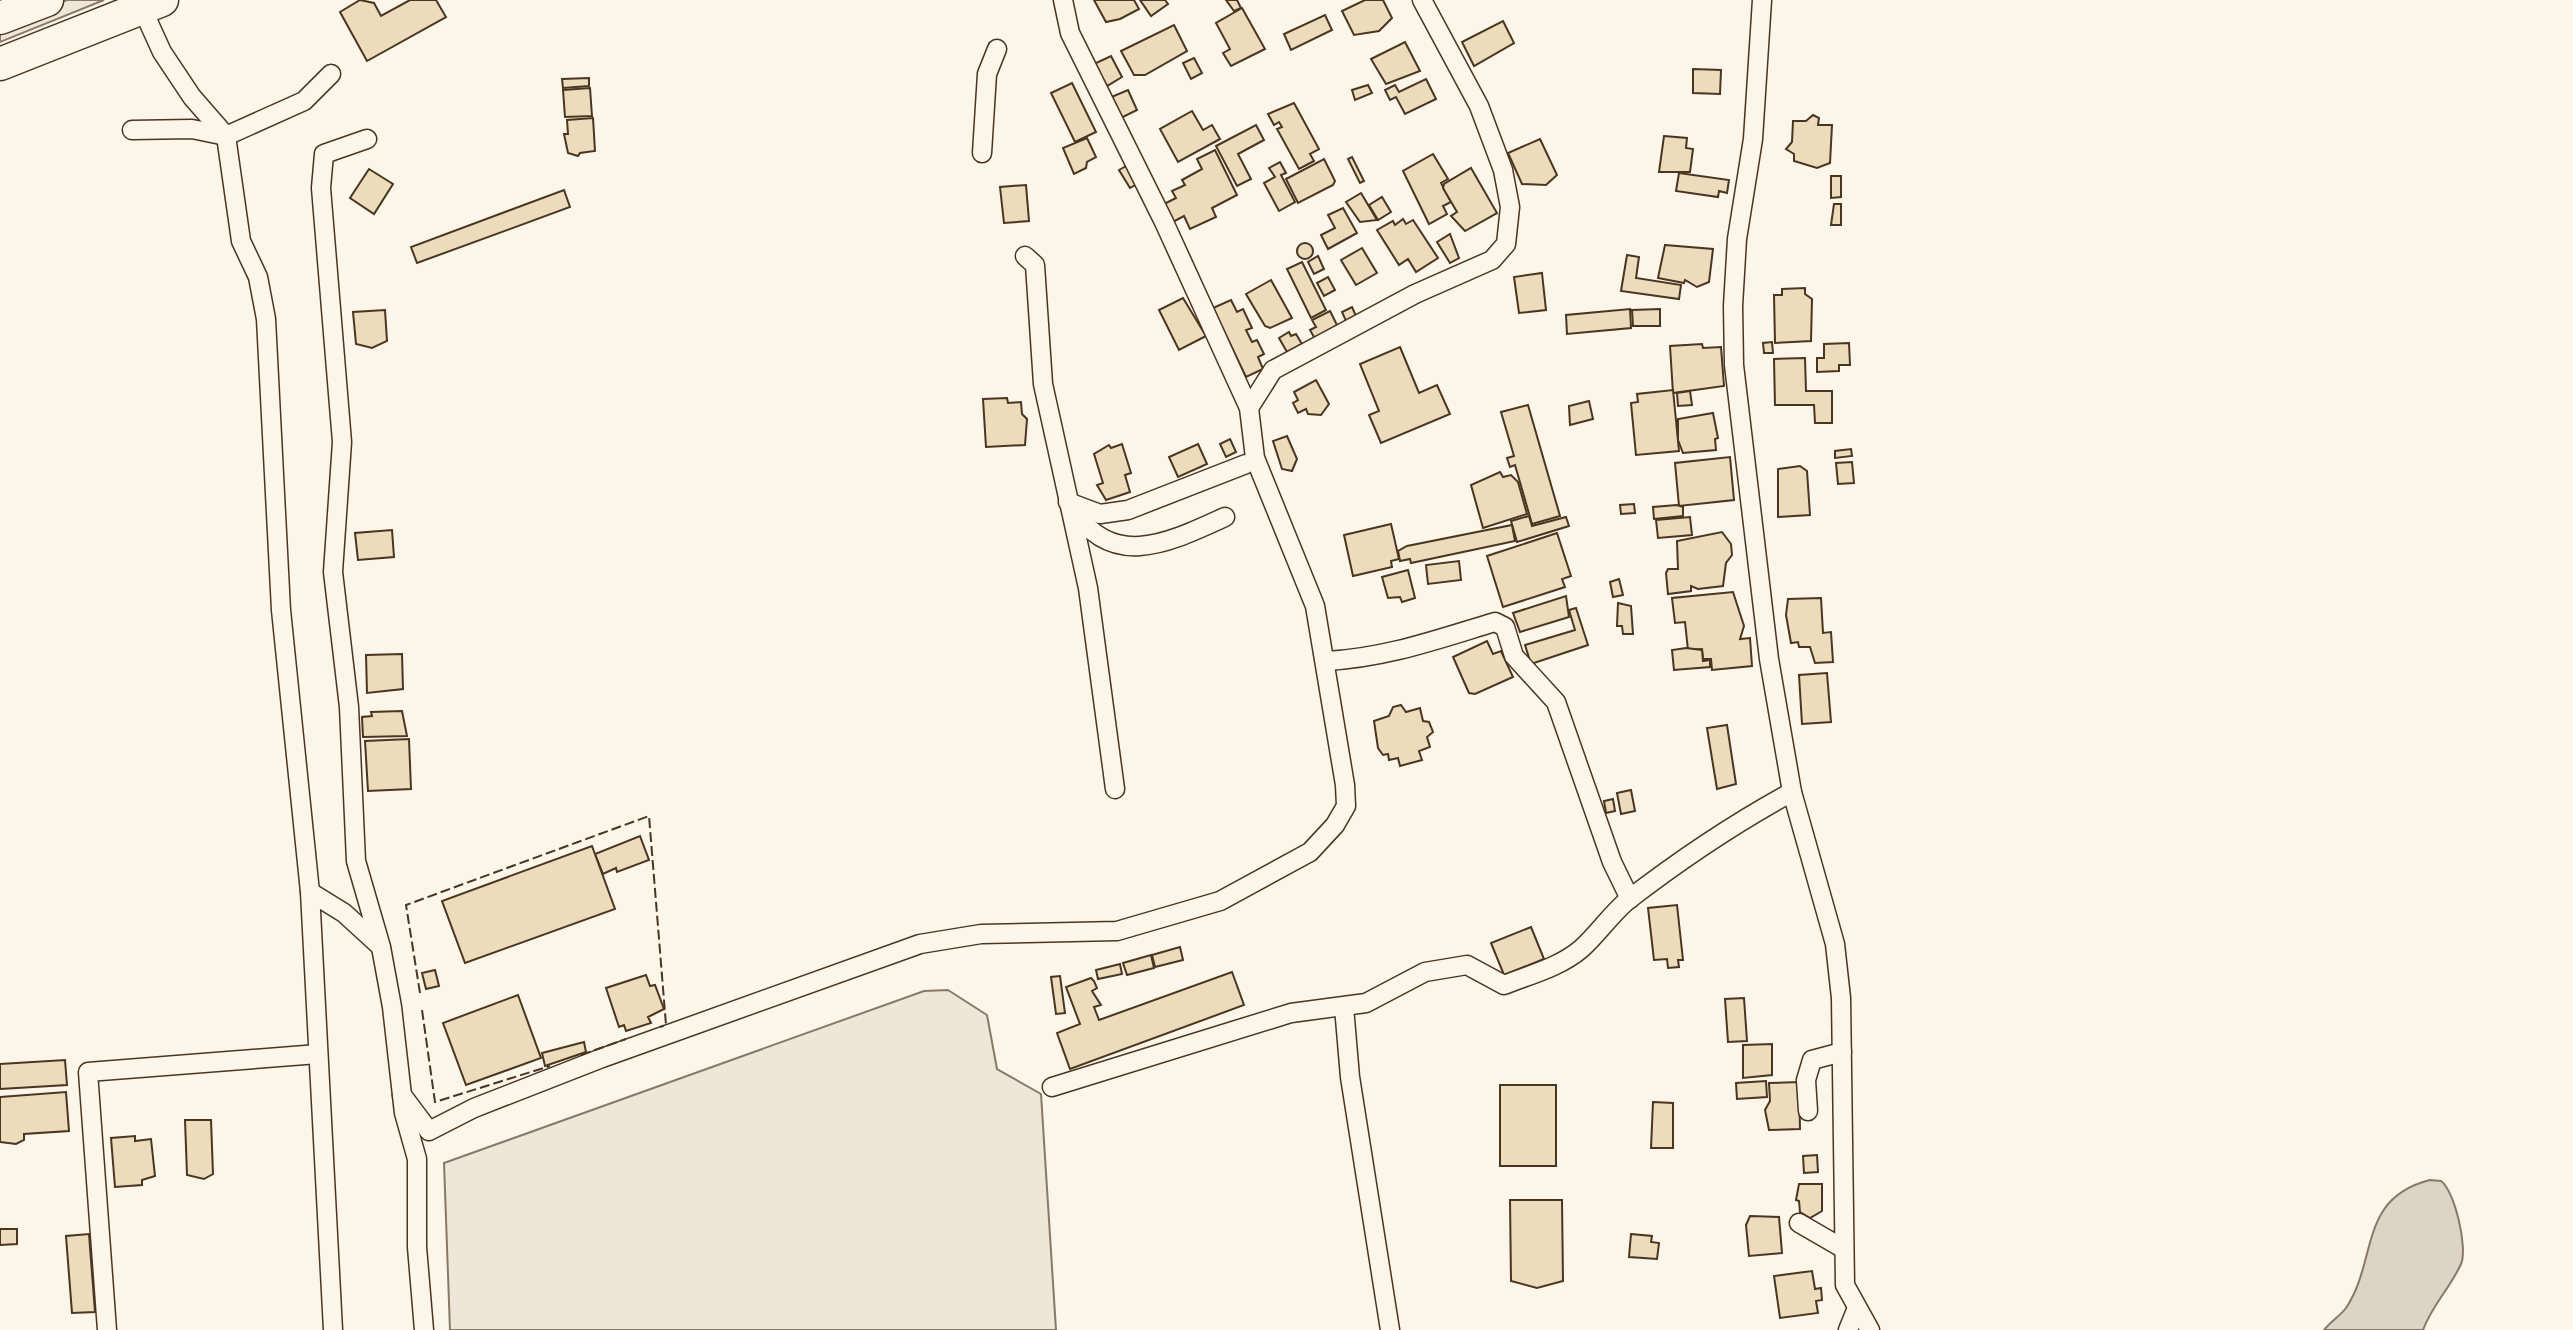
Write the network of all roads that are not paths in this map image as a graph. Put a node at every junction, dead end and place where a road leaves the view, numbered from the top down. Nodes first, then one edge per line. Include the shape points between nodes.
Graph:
1 (47, 0) edge
2 (1063, 0) edge
3 (1422, 0) edge
4 (1762, 0) edge
5 (152, 4) edge
6 (0, 18) edge
7 (997, 49) dead end
8 (0, 64) edge
9 (331, 74) dead end
10 (132, 130) dead end
11 (226, 136) junction
12 (367, 139) dead end
13 (982, 153) dead end
14 (1025, 256) dead end
15 (1249, 408) junction
16 (1246, 464) dead end
17 (1068, 502) junction
18 (1225, 517) dead end
19 (1326, 661) junction
20 (1115, 789) dead end
21 (1792, 792) junction
22 (310, 892) junction
23 (1630, 899) junction
24 (381, 947) junction
25 (1344, 1007) junction
26 (1842, 1052) junction
27 (318, 1054) junction
28 (1052, 1087) dead end
29 (402, 1095) junction
30 (1808, 1111) dead end
31 (1799, 1223) dead end
32 (1844, 1249) junction
33 (1857, 1308) junction
34 (107, 1330) edge
35 (333, 1330) edge
36 (424, 1330) edge
37 (1390, 1330) edge
38 (1848, 1330) edge
39 (1870, 1330) edge

1 - 6 highway
2 - 15 street via 1070,33
3 - 15 street via 1479,106 1503,170 1510,207 1506,244 1492,260 1415,294 1273,370
4 - 21 street via 1753,139 1737,239 1734,365 1769,659
5 - 8 highway
5 - 11 street via 162,52
7 - 13 street via 987,74
9 - 11 street via 304,101
10 - 11 street via 192,129
11 - 22 street via 241,241 258,277 266,319 281,610
12 - 24 street via 324,154 321,188 342,442 333,572 349,707 356,861
14 - 17 street via 1035,265 1043,384
15 - 19 street via 1255,458 1315,606
16 - 17 street via 1128,510 1100,514
17 - 18 street via 1105,543 1132,547 1164,544
17 - 20 street via 1088,588
19 - 23 street via 1400,652 1495,622 1505,627 1514,656 1556,702
19 - 29 street via 1346,806 1310,852 1220,901 1117,931 981,934 920,944 602,1058 429,1131
21 - 23 street via 1758,808
21 - 26 street via 1835,944
22 - 24 street via 344,913
22 - 27 street
23 - 25 street via 1580,950 1504,985 1467,965 1425,972 1366,1003
24 - 29 street
25 - 28 street via 1291,1013
25 - 37 street
26 - 30 street via 1812,1060 1806,1080
26 - 32 street
27 - 34 street via 88,1072
27 - 35 street
29 - 36 street via 417,1159
31 - 32 street
32 - 33 street via 1845,1285
33 - 38 street
33 - 39 street

